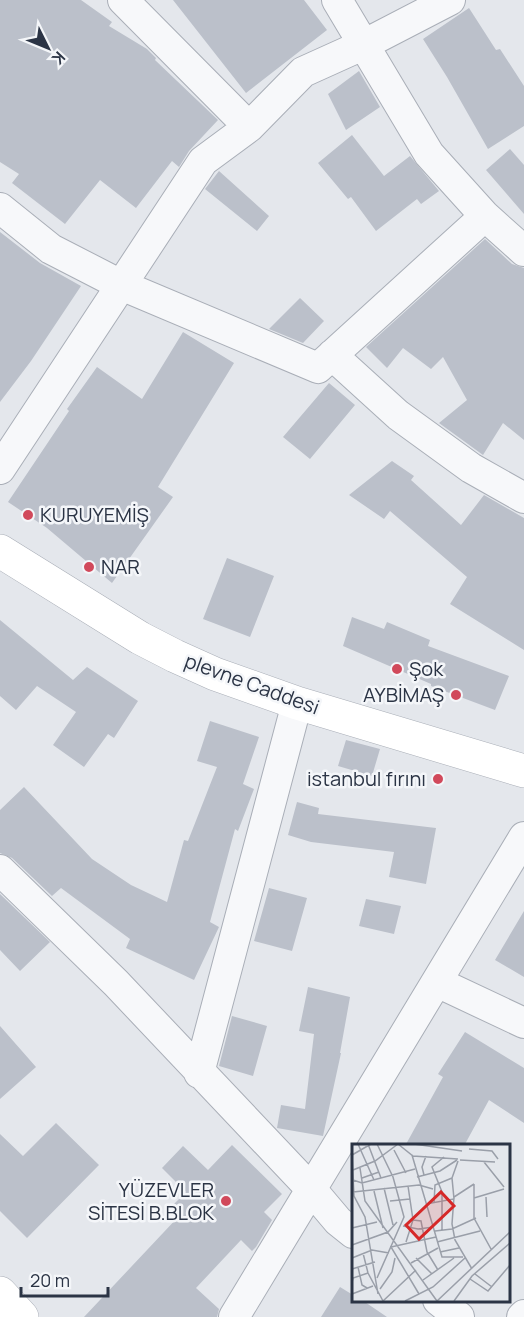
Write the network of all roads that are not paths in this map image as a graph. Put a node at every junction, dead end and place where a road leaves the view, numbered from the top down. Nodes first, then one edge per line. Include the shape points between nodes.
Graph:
1 (123, 0) edge
2 (337, 0) edge
3 (450, 0) edge
4 (365, 44) junction
5 (249, 126) junction
6 (0, 208) edge
7 (485, 216) junction
8 (524, 251) edge
9 (121, 285) junction
10 (332, 355) junction
11 (0, 469) edge
12 (524, 498) edge
13 (0, 551) edge
14 (297, 703) junction
15 (524, 771) edge
16 (524, 837) edge
17 (0, 870) edge
18 (437, 981) junction
19 (524, 1023) edge
20 (200, 1073) junction
21 (311, 1189) junction
22 (352, 1232) edge
23 (0, 1293) edge
24 (440, 1302) edge
25 (22, 1317) edge
26 (234, 1317) edge
27 (459, 1317) edge

1 - 5 street
2 - 4 street
3 - 4 street
4 - 5 street via 303,72
4 - 7 street via 429,153
5 - 9 street via 203,162
6 - 9 street via 51,249
7 - 8 street
7 - 10 street
9 - 10 street via 318,368
9 - 11 street
10 - 12 street via 398,415 471,468
13 - 14 street, plevne Caddesi via 175,656
14 - 15 street, plevne Caddesi
14 - 20 street
16 - 18 street
17 - 20 street via 116,983
18 - 19 street
18 - 21 street
20 - 21 street
21 - 22 street
21 - 26 street
23 - 25 street
24 - 27 street

